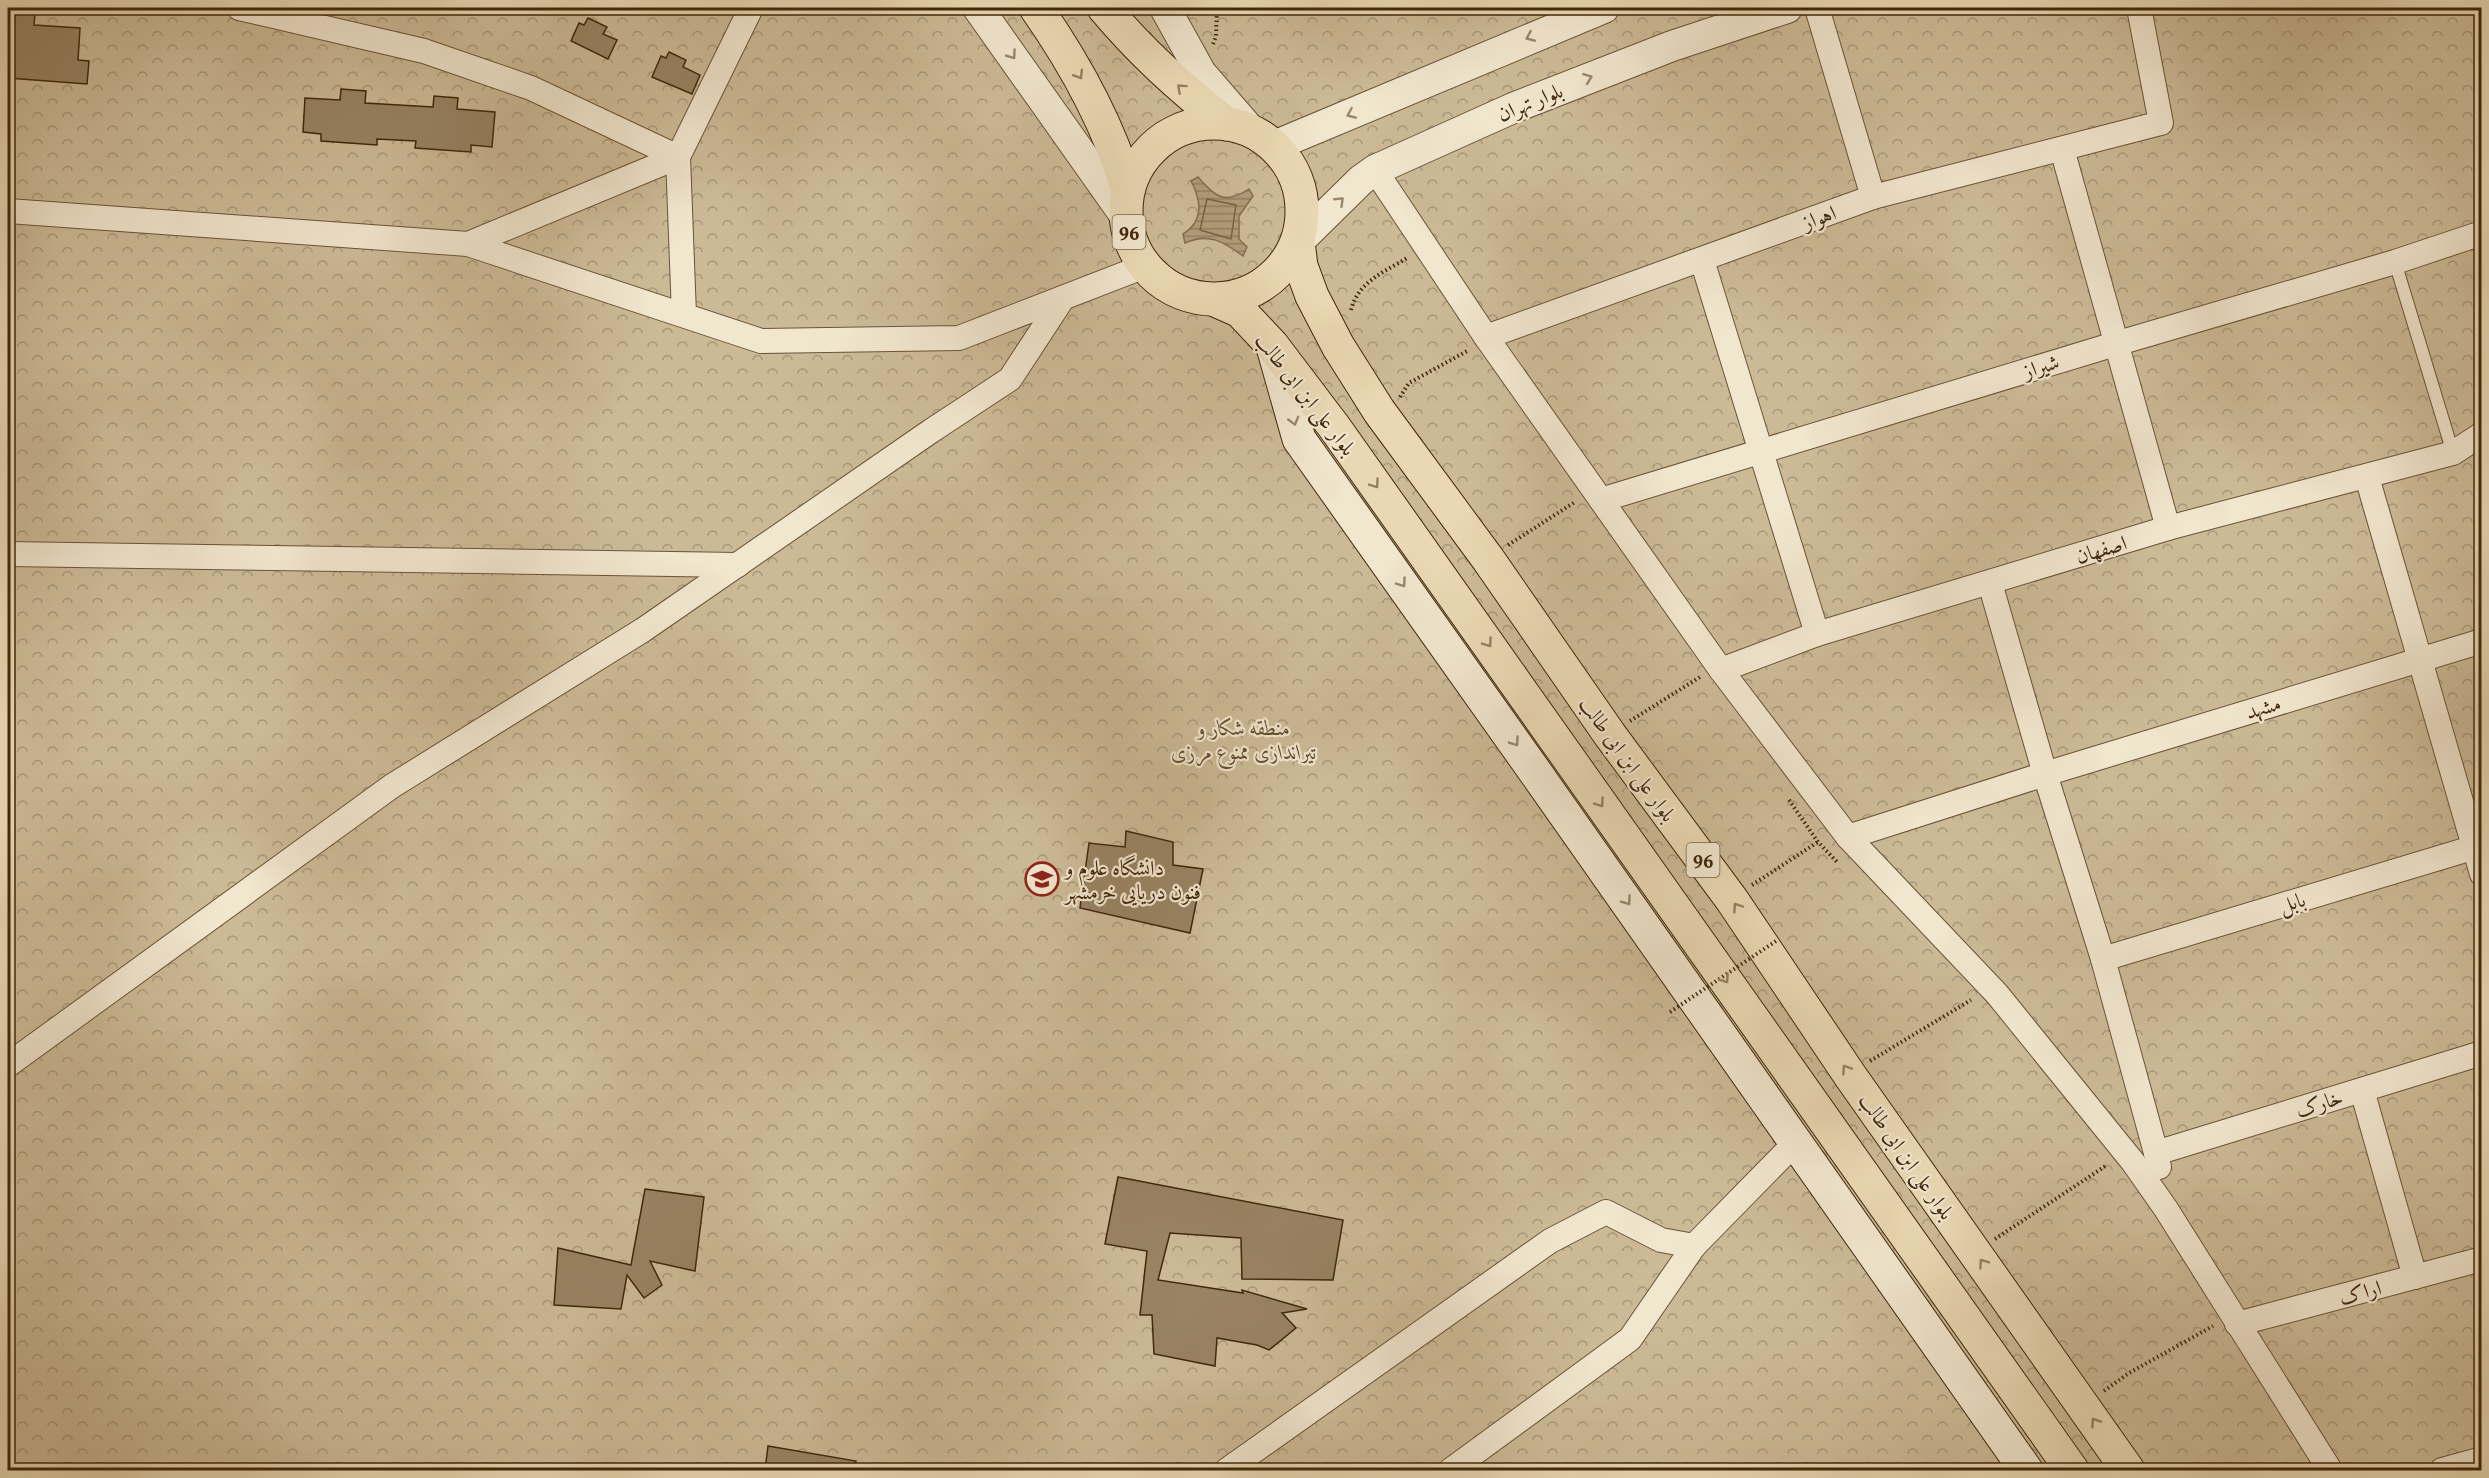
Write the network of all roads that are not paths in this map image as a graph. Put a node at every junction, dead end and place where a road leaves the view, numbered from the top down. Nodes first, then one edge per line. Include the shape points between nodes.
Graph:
1 (239, 8) edge
2 (751, 8) edge
3 (978, 8) edge
4 (1036, 8) edge
5 (1104, 8) edge
6 (1165, 8) edge
7 (1787, 8) edge
8 (1817, 8) edge
9 (2139, 8) edge
10 (1589, 10) edge
11 (1251, 134) junction
12 (2062, 149) junction
13 (678, 158) junction
14 (1375, 170) junction
15 (1873, 197) junction
16 (1127, 204) junction
17 (8, 211) edge
18 (2481, 233) edge
19 (1298, 242) junction
20 (468, 243) junction
21 (1702, 260) junction
22 (2395, 262) junction
23 (1144, 266) junction
24 (1063, 298) junction
25 (1215, 300) junction
26 (684, 315) junction
27 (1479, 343) junction
28 (2115, 344) junction
29 (1272, 345) junction
30 (2481, 434) edge
31 (1762, 451) junction
32 (2454, 453) junction
33 (2367, 477) junction
34 (1601, 500) junction
35 (2168, 528) junction
36 (8, 554) edge
37 (738, 565) junction
38 (1990, 583) junction
39 (1817, 634) junction
40 (2481, 641) edge
41 (2420, 659) junction
42 (1712, 673) junction
43 (2045, 774) junction
44 (1848, 837) junction
45 (2477, 846) edge
46 (2481, 874) edge
47 (2103, 959) junction
48 (2481, 1053) edge
49 (8, 1065) edge
50 (2362, 1090) junction
51 (1795, 1143) junction
52 (2156, 1153) junction
53 (2166, 1209) junction
54 (1694, 1246) junction
55 (2481, 1259) edge
56 (2415, 1277) junction
57 (2237, 1324) junction
58 (2481, 1459) edge
59 (1227, 1470) edge
60 (1451, 1470) edge
61 (2026, 1470) edge
62 (2072, 1470) edge
63 (2128, 1470) edge
64 (2330, 1470) edge
65 (2442, 1470) edge

1 - 13 street via 424,51 531,88
2 - 13 street
3 -> 16 street
4 -> 16 main road, 96 via 1092,97 1116,150
11 -> 5 main road, 96 via 1187,94 1137,47
6 - 11 street via 1201,73
14 -> 7 street, بلوار تهران via 1513,108 1672,46
8 - 15 street
9 - 12 street, اهواز via 2161,123
10 -> 11 street
11 - 16 main road, 96 via 1201,124 1176,132 1154,146 1138,166
11 - 19 main road, 96 via 1290,166 1300,190 1303,216
12 - 15 street, اهواز
12 - 28 street
13 - 20 street
13 - 26 street
19 -> 14 street, بلوار تهران
14 - 27 street
15 - 21 street, اهواز
16 - 23 main road, 96 via 1131,243
17 - 20 street
18 - 22 street, شیراز
19 - 25 main road, 96 via 1285,265 1266,284 1241,295
63 -> 19 main road, بلوار علی ابن ابی طالب / 96 via 1851,1077 1732,900 1386,421 1338,346 1312,296 1301,266
20 - 26 street
21 - 27 street, اهواز
21 - 31 street
22 - 28 street, شیراز
22 - 32 lane
23 - 24 street
23 - 25 main road, 96 via 1164,284 1188,296
24 - 26 street via 959,338 761,341
24 - 37 street via 1010,379
25 - 29 main road, بلوار علی ابن ابی طالب / 96 via 1240,311
27 - 34 street
28 - 31 street, شیراز
28 - 35 street
29 -> 51 main road via 1299,439
29 -> 62 main road, بلوار علی ابن ابی طالب / 96 via 1335,428
30 - 32 street, اصفهان
31 - 34 street, شیراز
31 - 39 street
32 - 33 street, اصفهان
33 - 35 street, اصفهان
33 - 41 street
34 - 42 street
35 - 38 street, اصفهان
36 - 37 street
37 - 49 street via 644,630 392,786
38 - 39 street, اصفهان
38 - 43 street
39 - 42 street, اصفهان
40 - 41 street, مشهد
41 - 43 street, مشهد
41 - 45 street
42 - 44 street
43 - 44 street, مشهد
43 - 47 street
44 - 53 street via 1997,994 2133,1162
45 - 46 street
45 - 47 street, بابل
47 - 52 street
48 - 50 street, خارک
50 - 52 street, خارک
50 - 56 street
51 - 54 street
51 - 61 main road
52 - 53 street
53 - 57 street
54 - 59 street via 1660,1239 1606,1212 1550,1242
54 - 60 street via 1630,1339
55 - 56 street, اراک
56 - 57 street, اراک
57 - 64 street
58 - 65 street

